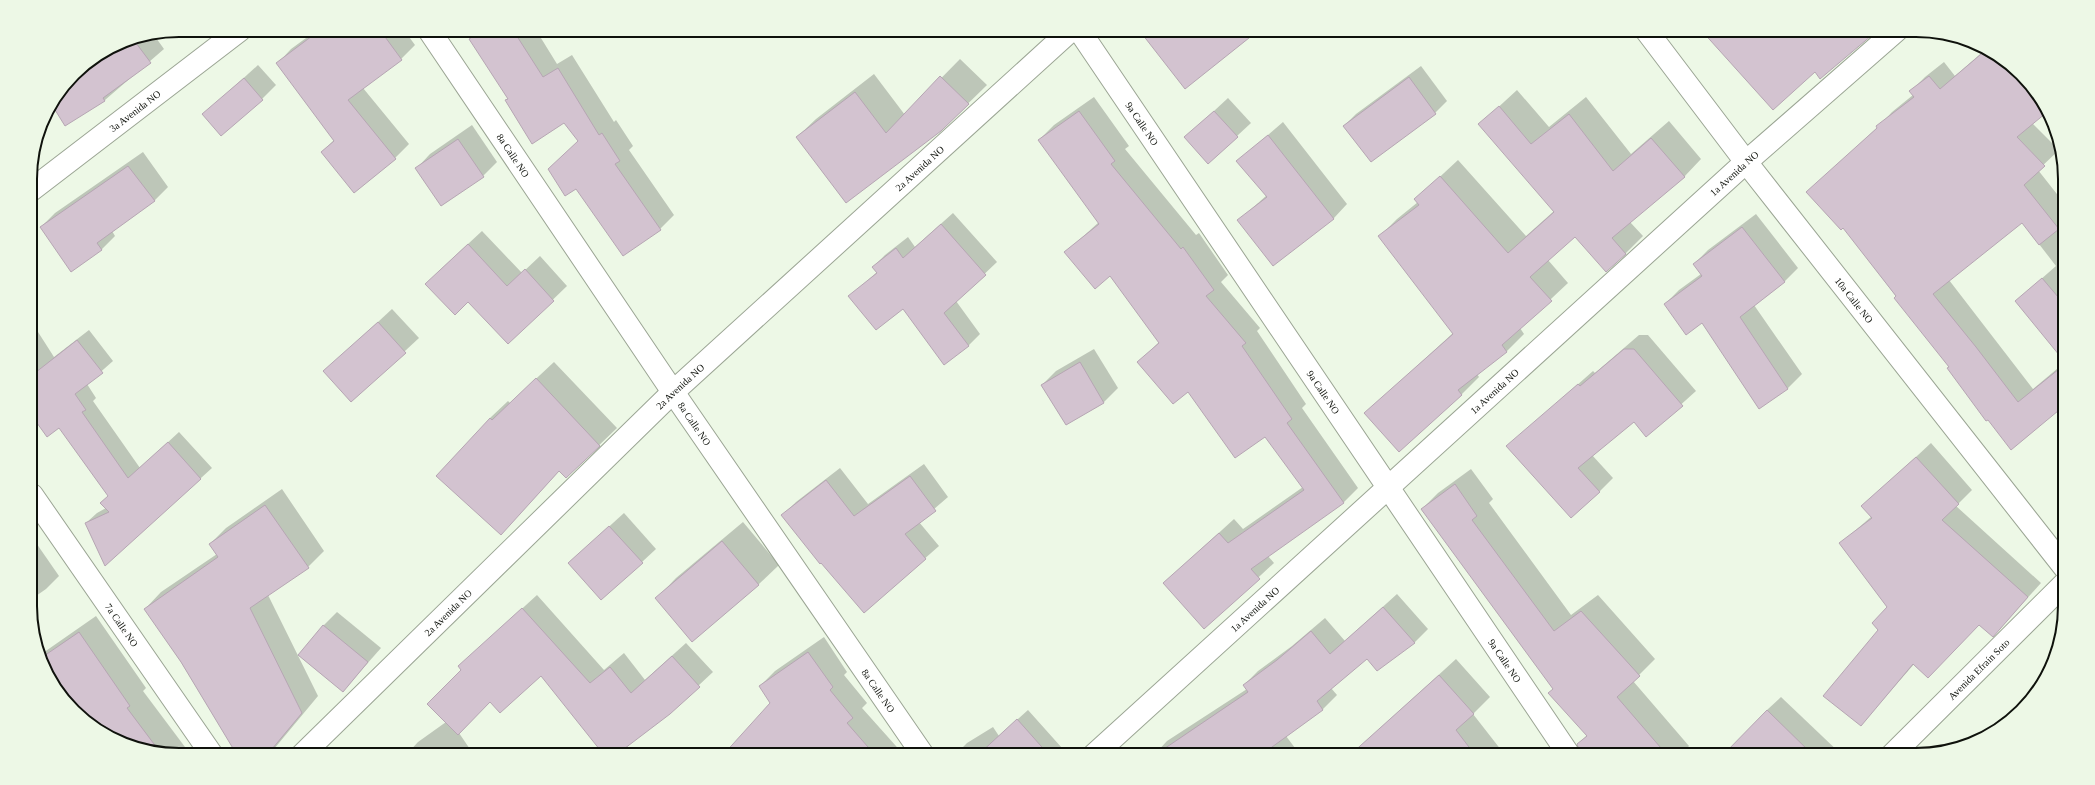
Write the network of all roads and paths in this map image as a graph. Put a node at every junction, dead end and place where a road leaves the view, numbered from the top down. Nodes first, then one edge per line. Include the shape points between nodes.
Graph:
1 (231, 37) edge
2 (434, 37) edge
3 (1063, 37) edge
4 (1084, 37) edge
5 (1651, 37) edge
6 (1888, 37) edge
7 (1746, 162) junction
8 (37, 186) edge
9 (673, 392) junction
10 (1387, 487) junction
11 (37, 502) edge
12 (2058, 559) edge
13 (2058, 590) edge
14 (207, 748) edge
15 (309, 748) edge
16 (918, 748) edge
17 (1102, 748) edge
18 (1564, 748) edge
19 (1899, 748) edge

1 - 8 street, 3a Avenida NO
2 - 9 street, 8a Calle NO
3 - 9 street, 2a Avenida NO
4 - 10 street, 9a Calle NO
5 - 7 street, 10a Calle NO
6 - 7 street, 1a Avenida NO
7 - 10 street, 1a Avenida NO
7 - 12 street, 10a Calle NO
9 - 15 street, 2a Avenida NO
9 - 16 street, 8a Calle NO
10 - 17 street, 1a Avenida NO
10 - 18 street, 9a Calle NO
11 - 14 street, 7a Calle NO
13 - 19 street, Avenida Efraín Soto

